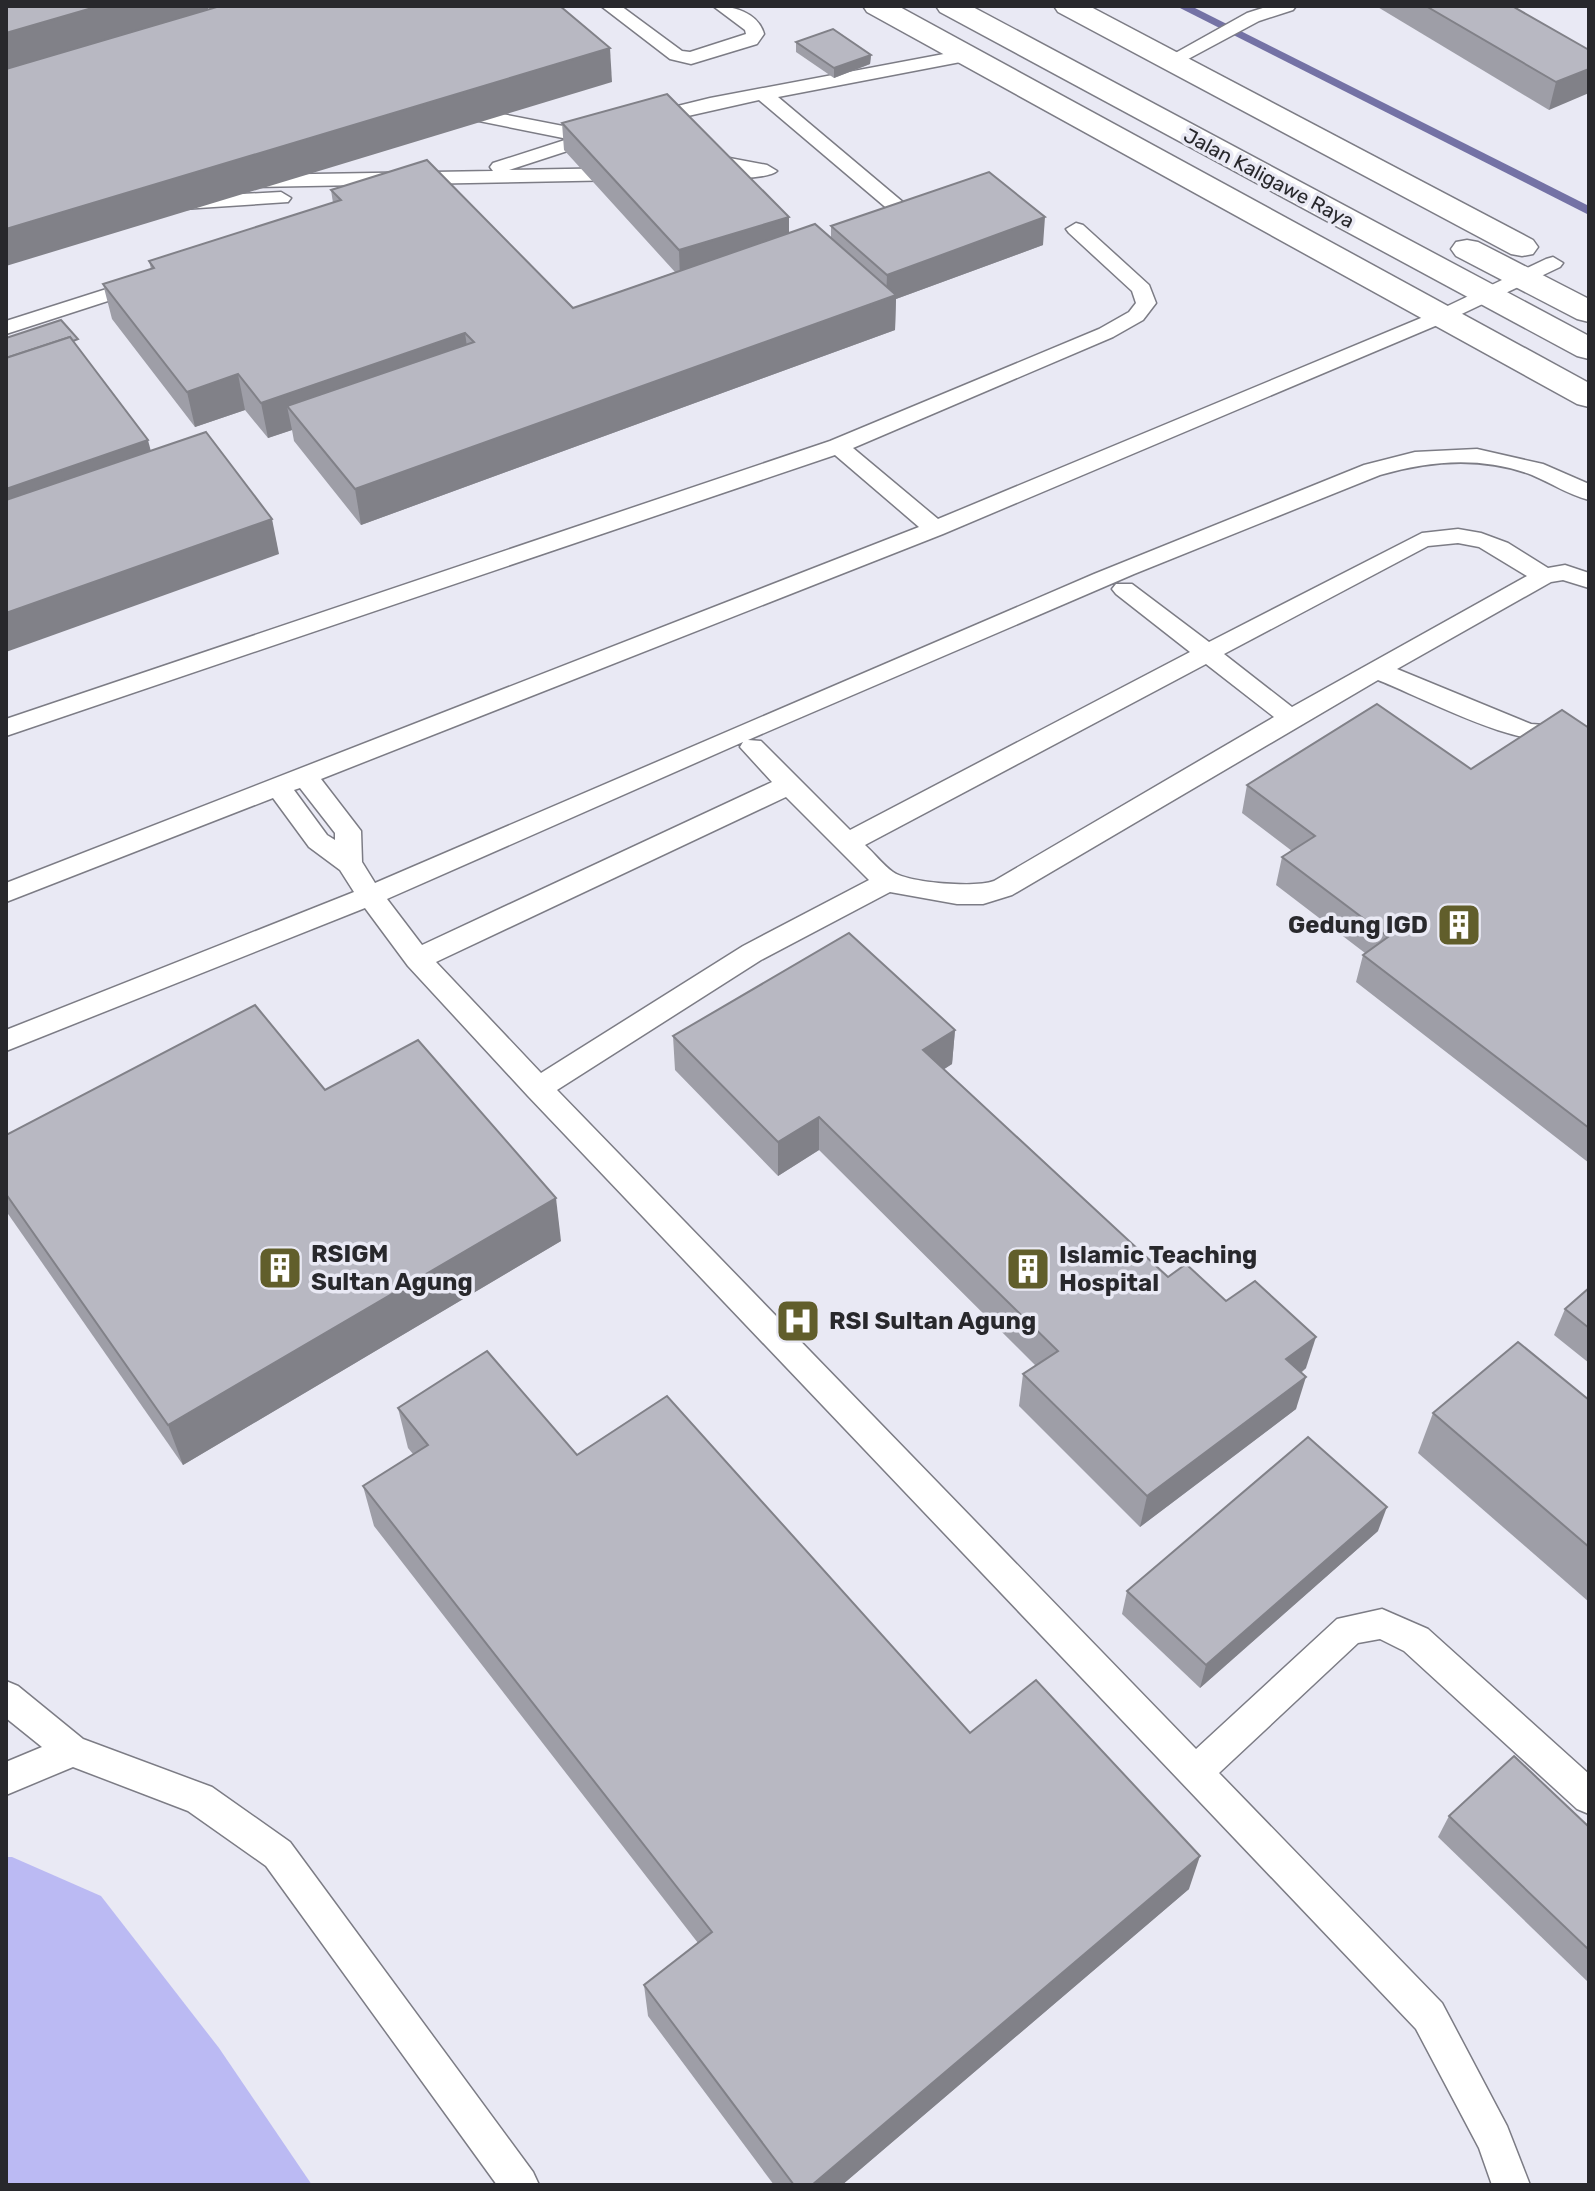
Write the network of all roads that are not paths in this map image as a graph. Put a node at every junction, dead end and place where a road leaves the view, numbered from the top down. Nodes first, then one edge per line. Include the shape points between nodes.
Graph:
1 (610, 6) edge
2 (722, 6) edge
3 (877, 6) edge
4 (950, 6) edge
5 (1006, 6) edge
6 (1068, 6) edge
7 (1287, 6) edge
8 (965, 56) junction
9 (1170, 61) junction
10 (764, 95) junction
11 (441, 108) edge
12 (612, 141) edge
13 (688, 168) edge
14 (767, 171) dead end
15 (228, 181) edge
16 (413, 196) edge
17 (165, 204) edge
18 (897, 207) edge
19 (1076, 229) dead end
20 (1553, 263) junction
21 (1522, 278) junction
22 (157, 279) edge
23 (1589, 281) edge
24 (1488, 294) junction
25 (1589, 312) edge
26 (1440, 317) junction
27 (6, 328) edge
28 (1589, 349) edge
29 (1589, 397) edge
30 (838, 446) junction
31 (1589, 493) edge
32 (935, 529) junction
33 (1544, 576) junction
34 (1589, 581) edge
35 (1124, 589) dead end
36 (1205, 653) junction
37 (1377, 670) junction
38 (1291, 718) junction
39 (6, 728) edge
40 (1577, 733) edge
41 (752, 747) dead end
42 (304, 776) junction
43 (789, 785) junction
44 (277, 786) junction
45 (847, 843) junction
46 (349, 863) junction
47 (887, 882) junction
48 (6, 893) edge
49 (370, 896) junction
50 (417, 959) junction
51 (6, 1041) edge
52 (538, 1088) junction
53 (6, 1697) edge
54 (72, 1751) junction
55 (1195, 1773) junction
56 (6, 1779) edge
57 (1589, 1797) edge
58 (520, 2185) edge
59 (1511, 2185) edge

1 - 2 lane via 676,55 691,58 751,40 755,34 753,27
3 - 8 highway
4 - 24 highway, Jalan Kaligawe Raya
5 - 21 highway, Jalan Kaligawe Raya
6 - 9 highway
7 - 9 lane via 1253,17
8 - 10 lane
8 - 26 highway
9 - 20 highway
10 - 16 lane via 669,112
10 - 18 lane
11 - 12 lane
13 - 14 lane
15 - 17 lane via 640,176
19 - 30 lane via 1142,289 1146,303 1136,316
20 - 21 lane
20 - 23 highway
21 - 24 lane
21 - 25 highway, Jalan Kaligawe Raya
22 - 27 lane
24 - 26 lane
24 - 28 highway, Jalan Kaligawe Raya
26 - 29 highway
26 - 32 lane
30 - 32 lane
30 - 39 lane
31 - 49 lane via 1535,468 1489,457 1440,455 1353,477 767,722
32 - 42 lane
33 - 34 lane via 1565,572
33 - 36 lane via 1488,542 1465,534 1442,535 1422,540
33 - 37 lane
35 - 36 lane
36 - 38 lane
36 - 45 lane
37 - 38 lane
37 - 40 lane via 1528,732
38 - 47 lane via 1003,888 957,895
41 - 43 lane
42 - 44 lane
42 - 46 lane via 348,831
43 - 45 lane
43 - 50 lane
44 - 46 lane via 318,841
44 - 48 lane
45 - 47 lane
46 - 49 lane
47 - 52 lane via 752,953
49 - 50 lane
49 - 51 lane
50 - 52 lane
52 - 55 lane
53 - 54 lane
54 - 56 lane
54 - 58 lane via 200,1799 278,1854
55 - 57 lane via 1349,1630 1382,1624 1416,1640
55 - 59 lane via 1429,2016 1494,2139

